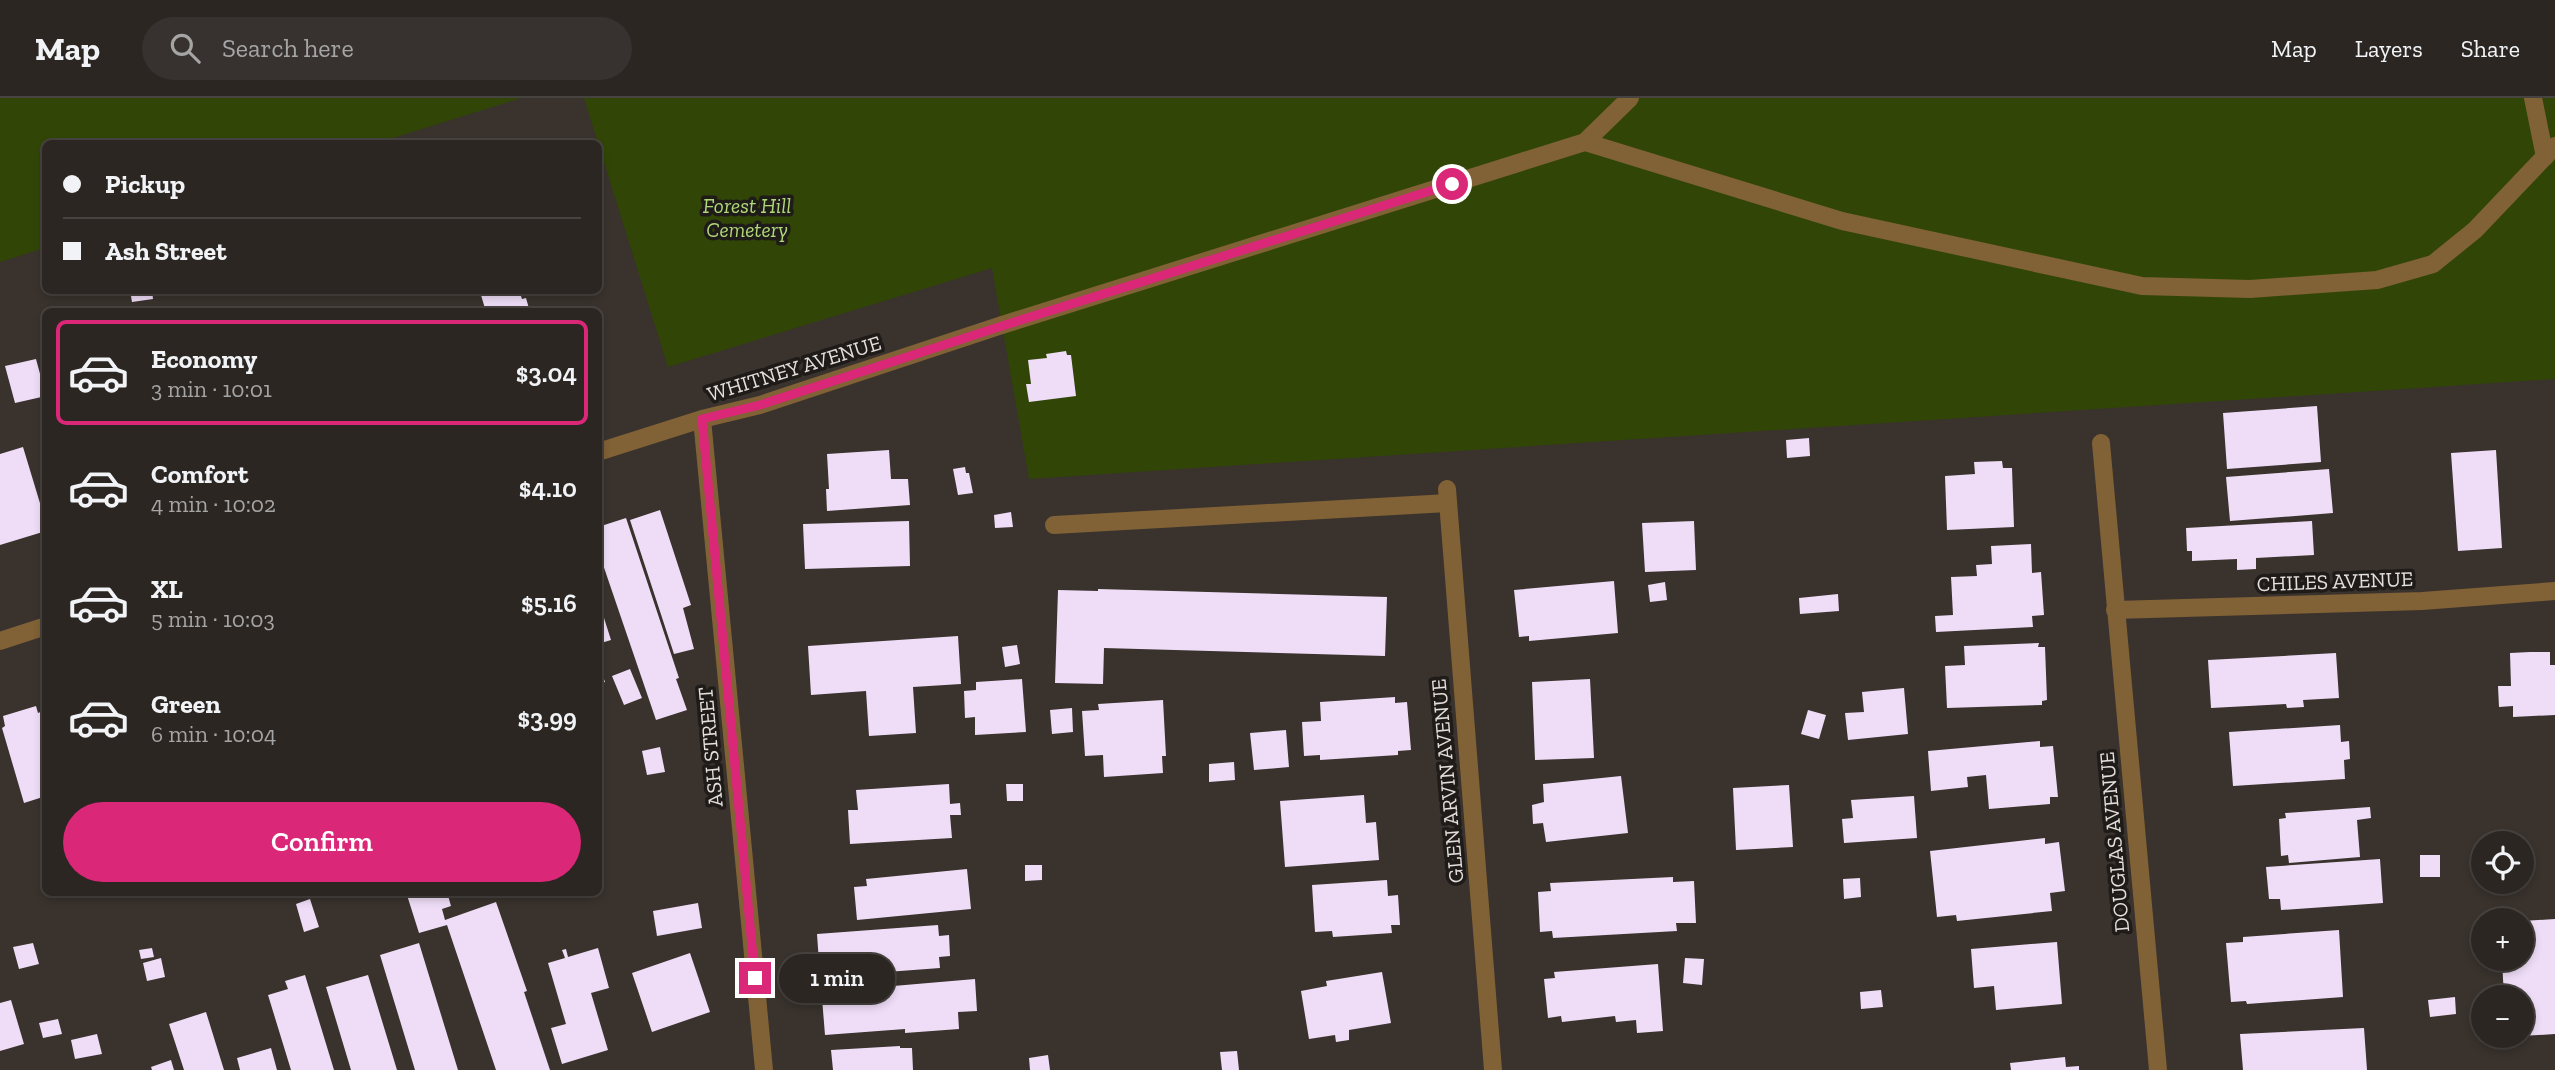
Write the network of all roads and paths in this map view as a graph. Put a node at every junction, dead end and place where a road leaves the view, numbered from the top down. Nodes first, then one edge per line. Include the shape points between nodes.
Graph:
1 (1630, 98) edge
2 (2533, 98) edge
3 (1585, 142) junction
4 (2550, 152) edge
5 (702, 419) junction
6 (2101, 443) dead end
7 (602, 451) edge
8 (1054, 525) dead end
9 (2555, 591) edge
10 (2115, 610) junction
11 (42, 627) edge
12 (0, 641) edge
13 (764, 1070) edge
14 (1493, 1070) edge
15 (2158, 1070) edge

1 - 3 street
2 - 4 street
3 - 4 street via 1842,221 2142,286 2250,289 2377,280 2434,264 2475,230
3 - 5 street, WHITNEY AVENUE via 760,405
5 - 7 street, WHITNEY AVENUE
5 - 13 street, ASH STREET
6 - 10 street, DOUGLAS AVENUE
8 - 14 street, GLEN ARVIN AVENUE via 1448,496
9 - 10 street, CHILES AVENUE via 2422,601
10 - 15 street, DOUGLAS AVENUE
11 - 12 street

